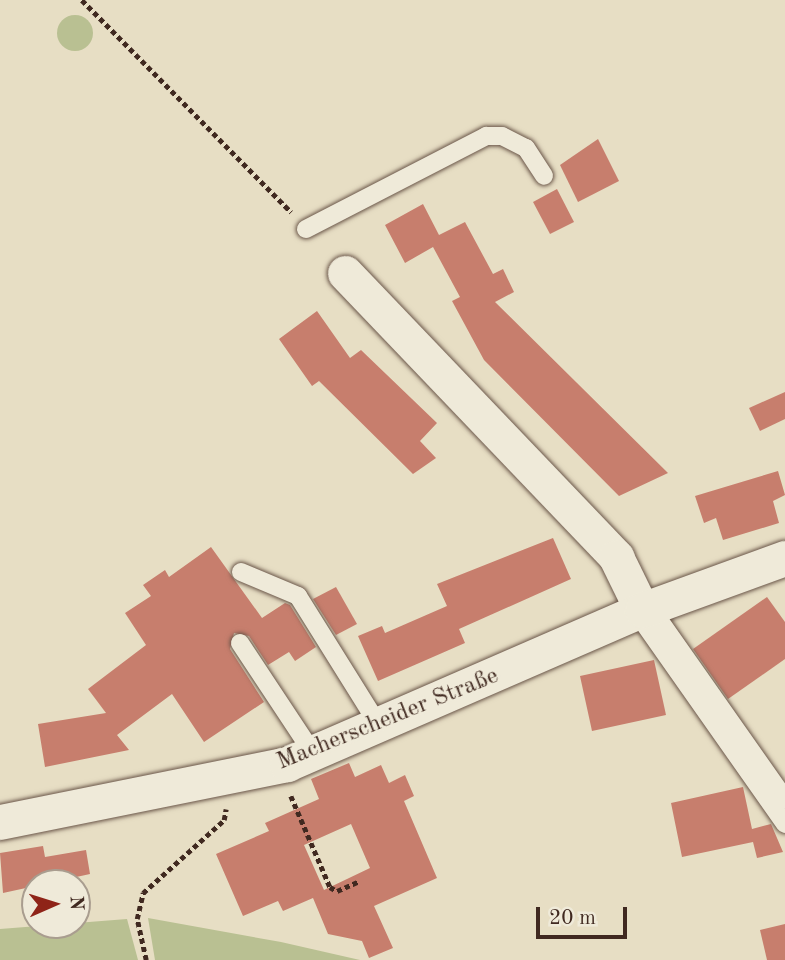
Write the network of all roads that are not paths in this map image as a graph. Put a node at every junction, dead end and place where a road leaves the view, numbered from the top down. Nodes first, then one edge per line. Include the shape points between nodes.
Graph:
1 (544, 176) dead end
2 (306, 229) road end
3 (345, 273) dead end
4 (785, 558) edge
5 (241, 572) dead end
6 (643, 610) junction
7 (240, 643) dead end
8 (380, 727) junction
9 (314, 755) junction
10 (785, 799) edge
11 (0, 821) edge
12 (785, 824) edge

1 - 2 lane via 526,148 502,136 486,136
3 - 6 street via 616,557
4 - 6 street, Macherscheider Straße
5 - 8 lane via 298,596
6 - 8 street, Macherscheider Straße
6 - 10 lane
6 - 12 lane
7 - 9 lane
8 - 9 street, Macherscheider Straße
9 - 11 street, Macherscheider Straße via 233,777

